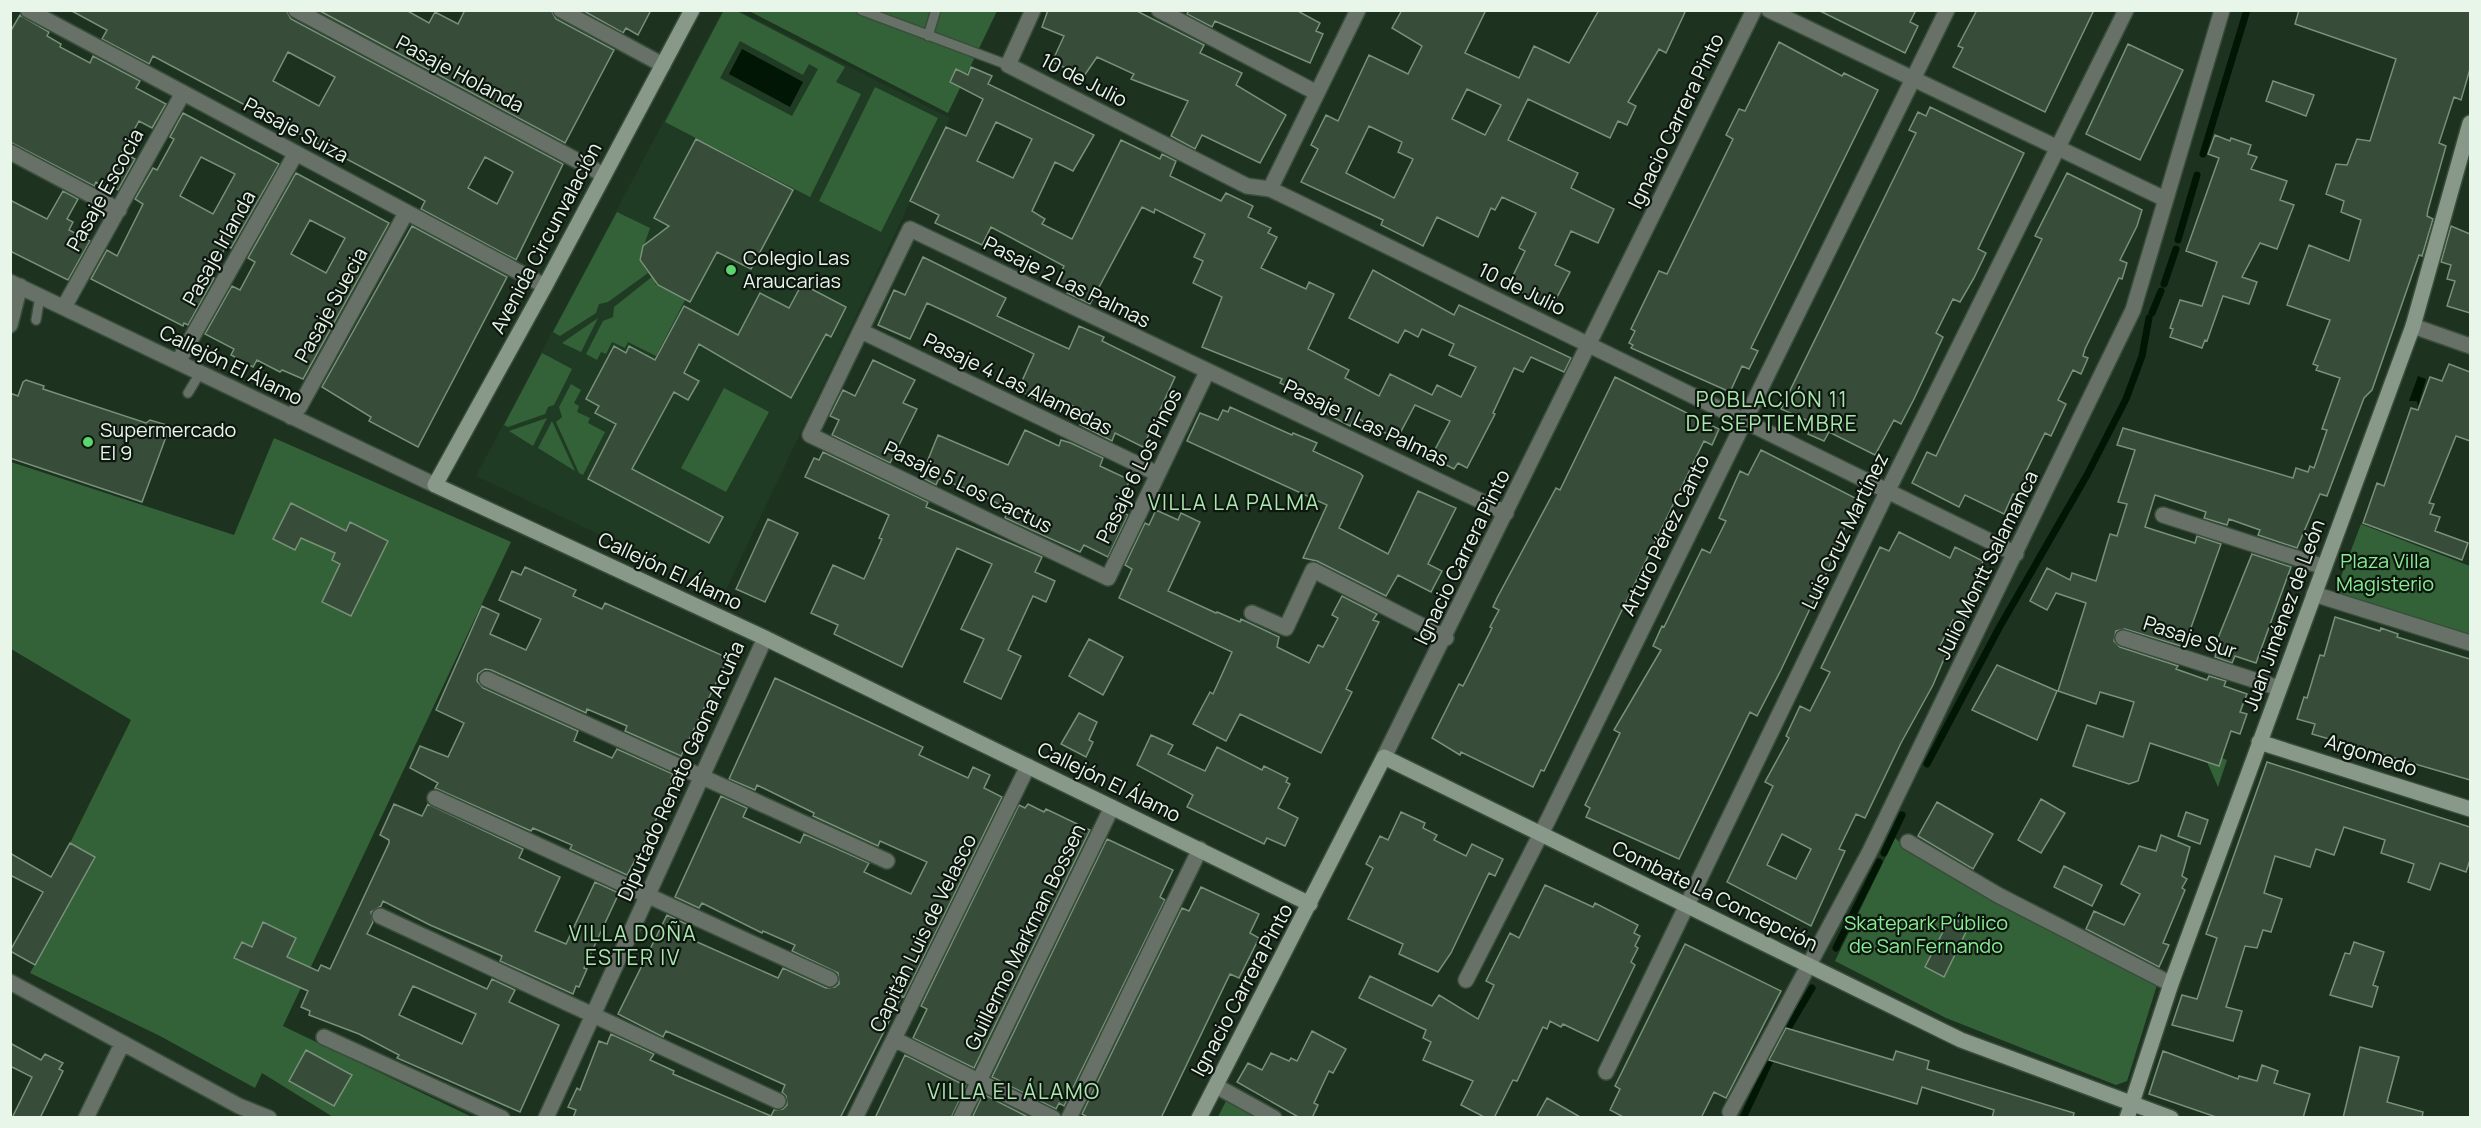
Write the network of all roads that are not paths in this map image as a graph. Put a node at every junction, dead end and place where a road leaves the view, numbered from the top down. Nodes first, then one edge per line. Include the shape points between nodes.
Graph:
1 (28, 10) edge
2 (296, 10) edge
3 (561, 10) edge
4 (692, 10) edge
5 (861, 10) edge
6 (936, 10) edge
7 (1033, 10) edge
8 (1159, 10) edge
9 (1358, 10) edge
10 (1754, 10) edge
11 (1769, 10) edge
12 (1947, 10) edge
13 (2126, 10) edge
14 (2222, 10) edge
15 (928, 36) junction
16 (663, 65) junction
17 (1008, 65) junction
18 (1914, 77) junction
19 (183, 93) junction
20 (1317, 93) junction
21 (2470, 123) edge
22 (2059, 148) junction
23 (10, 152) edge
24 (296, 153) junction
25 (604, 175) junction
26 (1270, 189) junction
27 (2165, 199) junction
28 (119, 210) junction
29 (406, 213) junction
30 (15, 284) edge
31 (545, 286) junction
32 (40, 296) junction
33 (64, 307) junction
34 (36, 320) dead end
35 (10, 325) edge
36 (2413, 326) junction
37 (861, 331) junction
38 (1589, 346) junction
39 (2470, 346) edge
40 (178, 363) junction
41 (1207, 372) junction
42 (200, 373) junction
43 (188, 393) dead end
44 (291, 417) junction
45 (1744, 420) junction
46 (1158, 474) junction
47 (435, 484) junction
48 (1887, 492) junction
49 (1506, 513) junction
50 (2163, 515) dead end
51 (2016, 554) junction
52 (2324, 567) junction
53 (1108, 578) joint
54 (2314, 594) junction
55 (1252, 613) dead end
56 (765, 638) junction
57 (1446, 638) junction
58 (2123, 638) dead end
59 (2470, 644) edge
60 (487, 679) dead end
61 (2279, 688) junction
62 (2259, 742) junction
63 (1384, 757) junction
64 (1028, 766) junction
65 (702, 777) junction
66 (435, 798) dead end
67 (1112, 807) junction
68 (2470, 809) edge
69 (1539, 833) junction
70 (1908, 842) dead end
71 (1200, 849) junction
72 (886, 861) dead end
73 (648, 896) junction
74 (1310, 904) junction
75 (1687, 904) junction
76 (380, 916) dead end
77 (1808, 965) junction
78 (830, 979) dead end
79 (1466, 980) dead end
80 (10, 982) edge
81 (2171, 984) junction
82 (593, 1015) junction
83 (324, 1037) dead end
84 (894, 1039) junction
85 (122, 1044) junction
86 (1606, 1072) dead end
87 (979, 1081) junction
88 (1216, 1086) junction
89 (778, 1101) dead end
90 (2130, 1111) edge
91 (1730, 1112) dead end
92 (266, 1116) edge
93 (86, 1118) edge
94 (502, 1118) edge
95 (546, 1118) edge
96 (855, 1118) edge
97 (961, 1118) edge
98 (1053, 1118) edge
99 (1069, 1118) edge
100 (1199, 1118) edge
101 (1275, 1118) edge
102 (2171, 1118) edge

1 - 19 street, Pasaje Suiza
2 - 25 street, Pasaje Holanda
3 - 16 street
4 - 16 street, Avenida Circunvalación
5 - 15 lane
6 - 15 lane
7 - 17 street
8 - 20 street
9 - 20 street
10 - 38 street, Ignacio Carrera Pinto
11 - 18 street
12 - 18 street, Arturo Pérez Canto
13 - 22 street, Luis Cruz Martínez
14 - 27 street, Julio Montt Salamanca
15 - 17 lane
16 - 25 street, Avenida Circunvalación
17 - 26 street, 10 de Julio via 1247,186
18 - 22 street
18 - 45 street, Arturo Pérez Canto
19 - 24 street, Pasaje Suiza
19 - 28 street, Pasaje Escocia
20 - 26 street
21 - 36 street, Juan Jiménez de León
22 - 27 street
22 - 48 street, Luis Cruz Martínez
23 - 28 street
24 - 29 street, Pasaje Suiza
24 - 40 street, Pasaje Irlanda
25 - 31 street, Avenida Circunvalación
26 - 38 street, 10 de Julio
27 - 51 street, Julio Montt Salamanca via 2133,310
28 - 33 street, Pasaje Escocia
29 - 31 street, Pasaje Suiza
29 - 44 street, Pasaje Suecia
30 - 32 street, Callejón El Álamo
30 - 35 street
31 - 47 street, Avenida Circunvalación
32 - 33 street, Callejón El Álamo
32 - 34 lane
33 - 40 street, Callejón El Álamo
36 - 39 street
36 - 52 street, Juan Jiménez de León
37 - 41 street, Pasaje 2 Las Palmas via 910,230
37 - 46 street, Pasaje 4 Las Alamedas
37 - 53 street, Pasaje 5 Los Cactus via 810,435
38 - 45 street, 10 de Julio
38 - 49 street, Ignacio Carrera Pinto
40 - 42 street, Callejón El Álamo
41 - 46 street, Pasaje 6 Los Pinos
41 - 49 street, Pasaje 1 Las Palmas
42 - 43 lane
42 - 44 street, Callejón El Álamo
44 - 47 street, Callejón El Álamo
45 - 48 street, 10 de Julio
45 - 69 street, Arturo Pérez Canto
46 - 53 street, Pasaje 6 Los Pinos
47 - 56 street, Callejón El Álamo
48 - 51 street, 10 de Julio
48 - 75 street, Luis Cruz Martínez
49 - 57 street, Ignacio Carrera Pinto
50 - 52 street
51 - 77 street, Julio Montt Salamanca via 1870,851
52 - 54 street, Juan Jiménez de León
54 - 59 street
54 - 61 street, Juan Jiménez de León
55 - 57 street via 1286,628 1313,570
56 - 64 street, Callejón El Álamo
56 - 65 street, Diputado Renato Gaona Acuña
57 - 63 street, Ignacio Carrera Pinto
58 - 61 street, Pasaje Sur
60 - 65 street
61 - 62 street, Juan Jiménez de León
62 - 68 street, Argomedo
62 - 81 street, Juan Jiménez de León
63 - 69 street, Combate La Concepción
63 - 74 street, Ignacio Carrera Pinto
64 - 67 street, Callejón El Álamo
64 - 84 street, Capitán Luis de Velasco
65 - 72 street
65 - 73 street, Diputado Renato Gaona Acuña
66 - 73 street
67 - 71 street, Callejón El Álamo
67 - 87 street, Guillermo Markman Bossen
69 - 75 street, Combate La Concepción
69 - 79 street, Arturo Pérez Canto
70 - 81 street via 1998,895
71 - 74 street, Callejón El Álamo
71 - 99 street
73 - 78 street
73 - 82 street, Diputado Renato Gaona Acuña
74 - 88 street, Ignacio Carrera Pinto
75 - 77 street, Combate La Concepción
75 - 86 street, Luis Cruz Martínez
76 - 82 street
77 - 90 street, Combate La Concepción via 1961,1040
77 - 91 street, Julio Montt Salamanca
80 - 85 street
81 - 90 street, Juan Jiménez de León
82 - 89 street
82 - 95 street, Diputado Renato Gaona Acuña
83 - 94 street
84 - 87 street
84 - 96 street, Capitán Luis de Velasco
85 - 92 street via 239,1106
85 - 93 street
87 - 97 street, Guillermo Markman Bossen
87 - 98 street
88 - 100 street, Ignacio Carrera Pinto
88 - 101 street
90 - 102 street, Combate La Concepción

